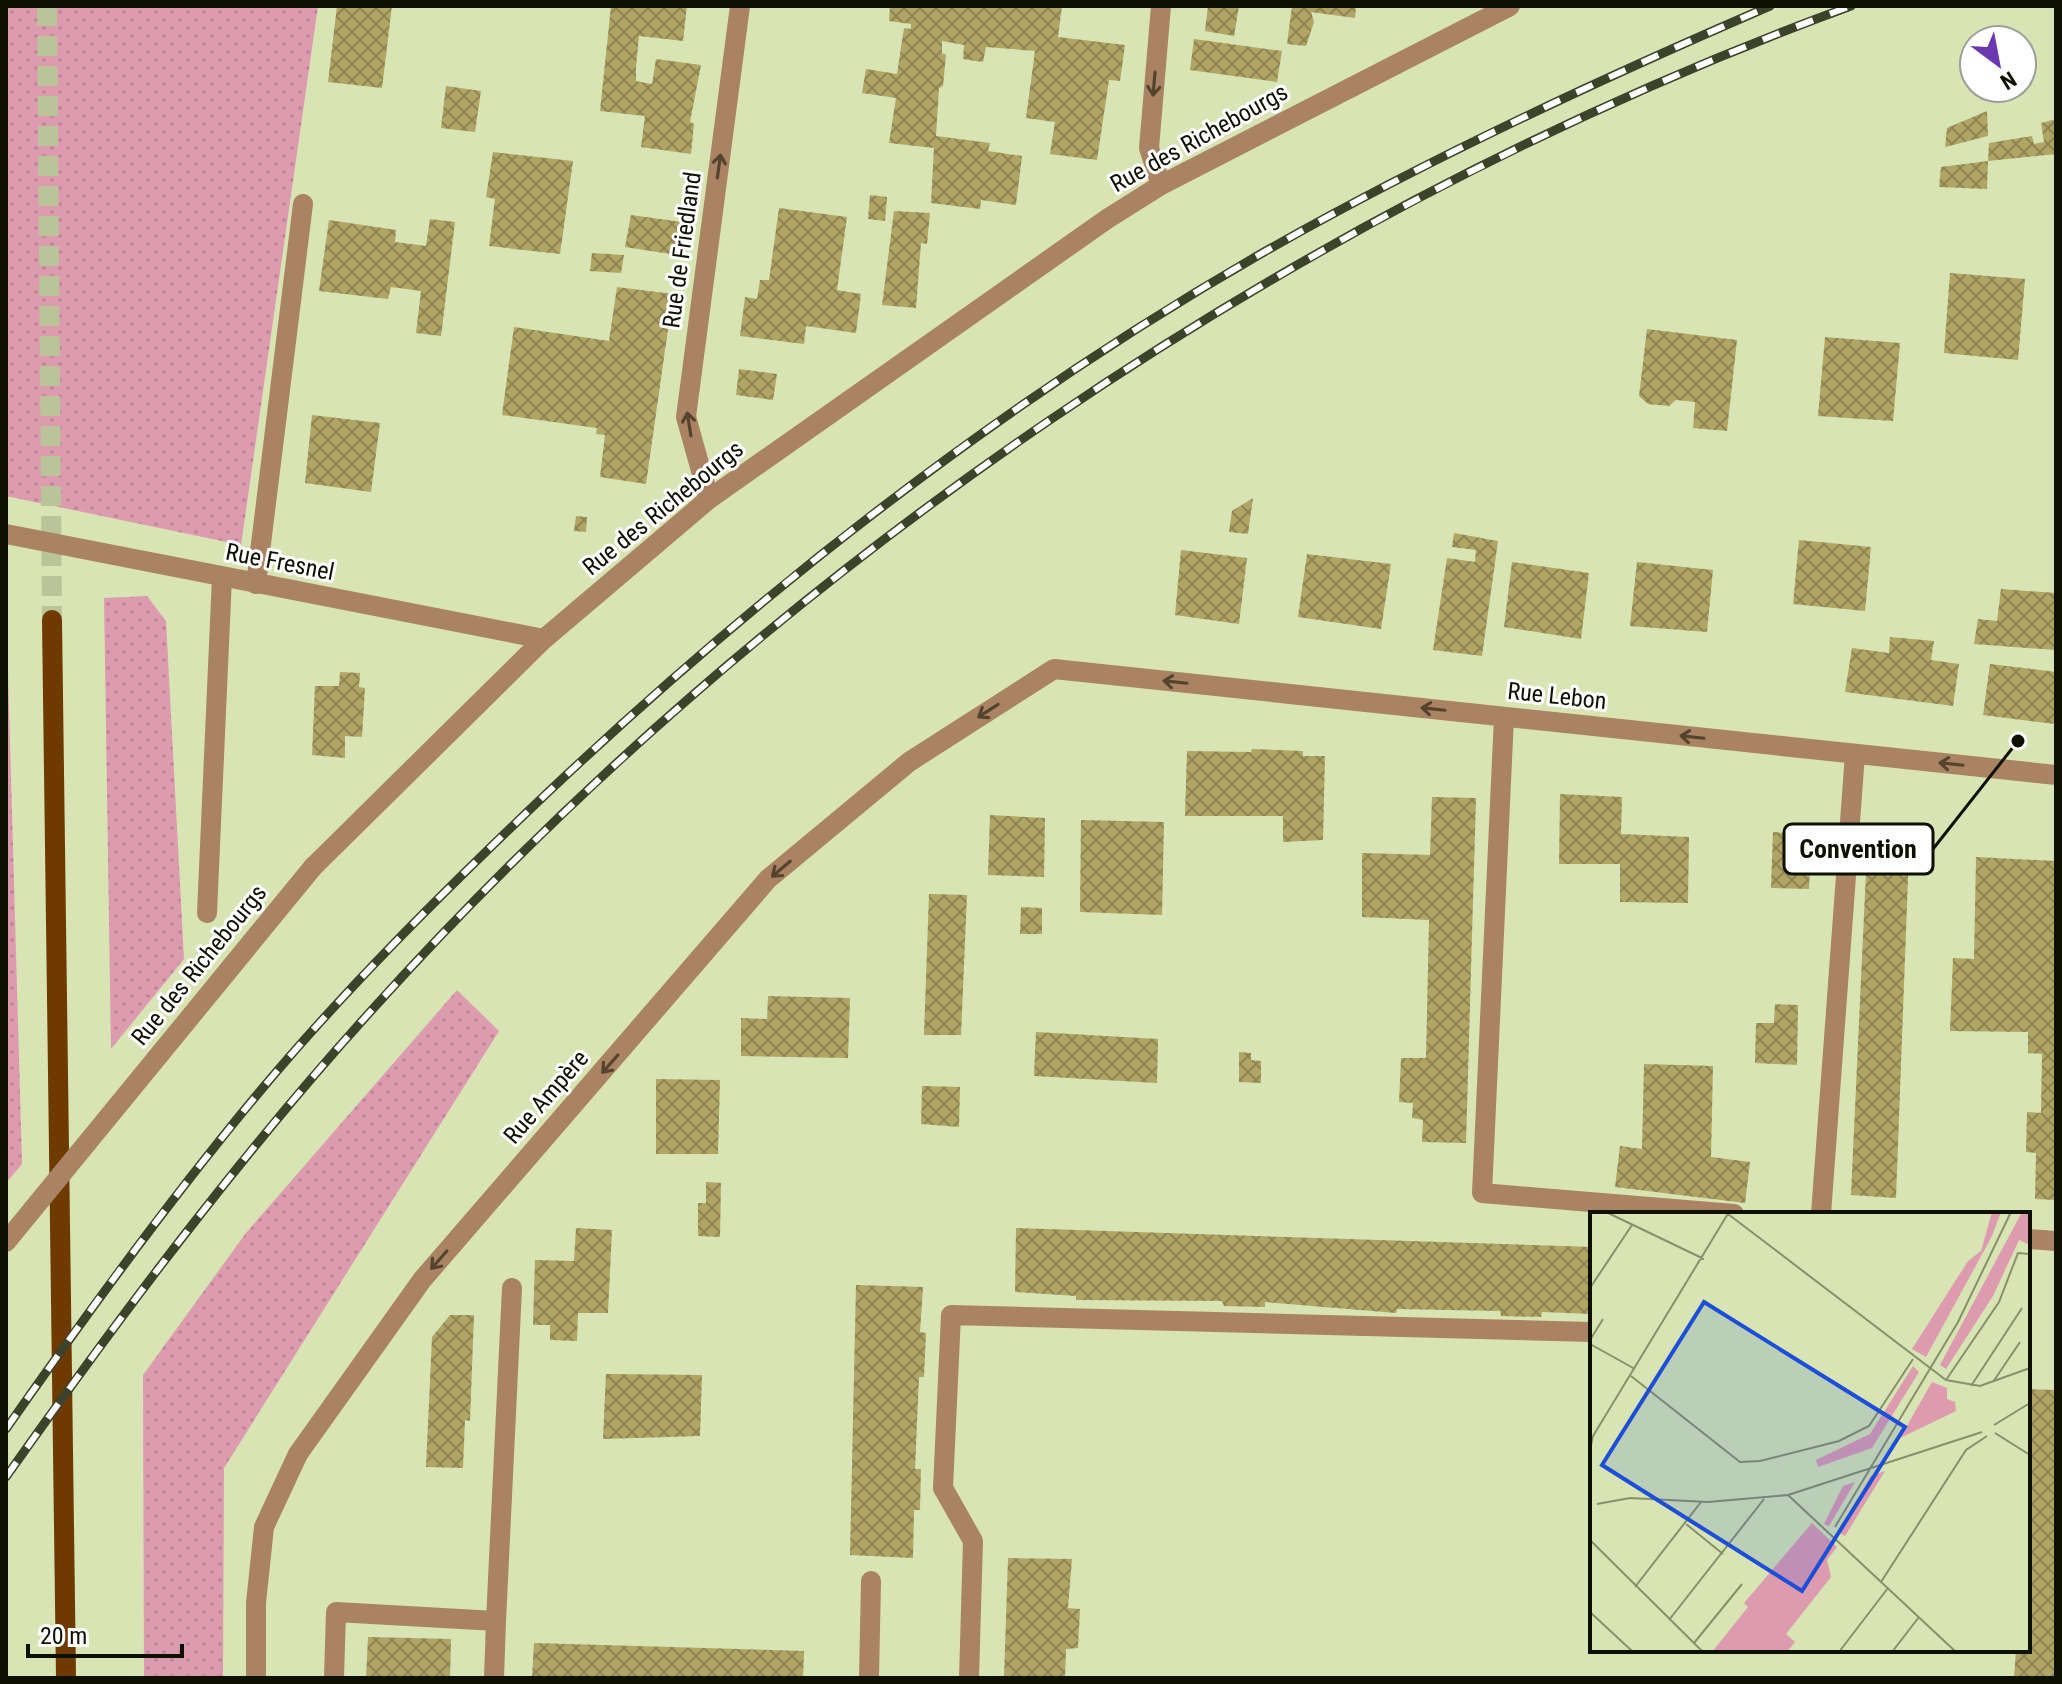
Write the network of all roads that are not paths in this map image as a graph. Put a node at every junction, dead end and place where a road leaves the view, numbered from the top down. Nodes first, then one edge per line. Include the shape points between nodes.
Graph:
1 (740, 6) edge
2 (1161, 6) edge
3 (1510, 6) edge
4 (1161, 185) junction
5 (303, 204) dead end
6 (709, 499) junction
7 (6, 534) edge
8 (222, 577) junction
9 (256, 584) junction
10 (52, 620) tunnel mouth
11 (544, 639) junction
12 (1054, 669) joint
13 (1504, 717) junction
14 (1855, 754) junction
15 (2056, 775) edge
16 (207, 913) dead end
17 (1687, 1212) edge
18 (1821, 1212) edge
19 (2030, 1239) edge
20 (2056, 1241) edge
21 (6, 1242) edge
22 (512, 1288) dead end
23 (1590, 1332) edge
24 (871, 1581) dead end
25 (496, 1621) junction
26 (66, 1678) edge
27 (256, 1678) edge
28 (334, 1678) edge
29 (494, 1678) edge
30 (869, 1678) edge
31 (969, 1678) edge

6 -> 1 street, Rue de Friedland via 686,417
2 -> 4 street via 1149,148
3 - 4 street, Rue des Richebourgs
4 - 6 street, Rue des Richebourgs
5 - 9 street
6 - 11 street, Rue des Richebourgs
7 - 8 street, Rue Fresnel
8 - 9 street, Rue Fresnel
8 - 16 street
9 - 11 street, Rue Fresnel
10 - 26 main road
11 - 21 street, Rue des Richebourgs, bridge via 313,867
13 -> 12 street, Rue Lebon
12 -> 27 street, Rue Ampère via 909,762 768,879 422,1280 298,1454 264,1527
14 -> 13 street, Rue Lebon
13 - 17 street via 1482,1193
15 -> 14 street, Rue Lebon
14 - 18 street
19 - 20 street
22 - 25 street
23 - 31 street via 951,1315 943,1488 973,1541
24 - 30 street
25 - 28 street via 336,1612
25 - 29 street

